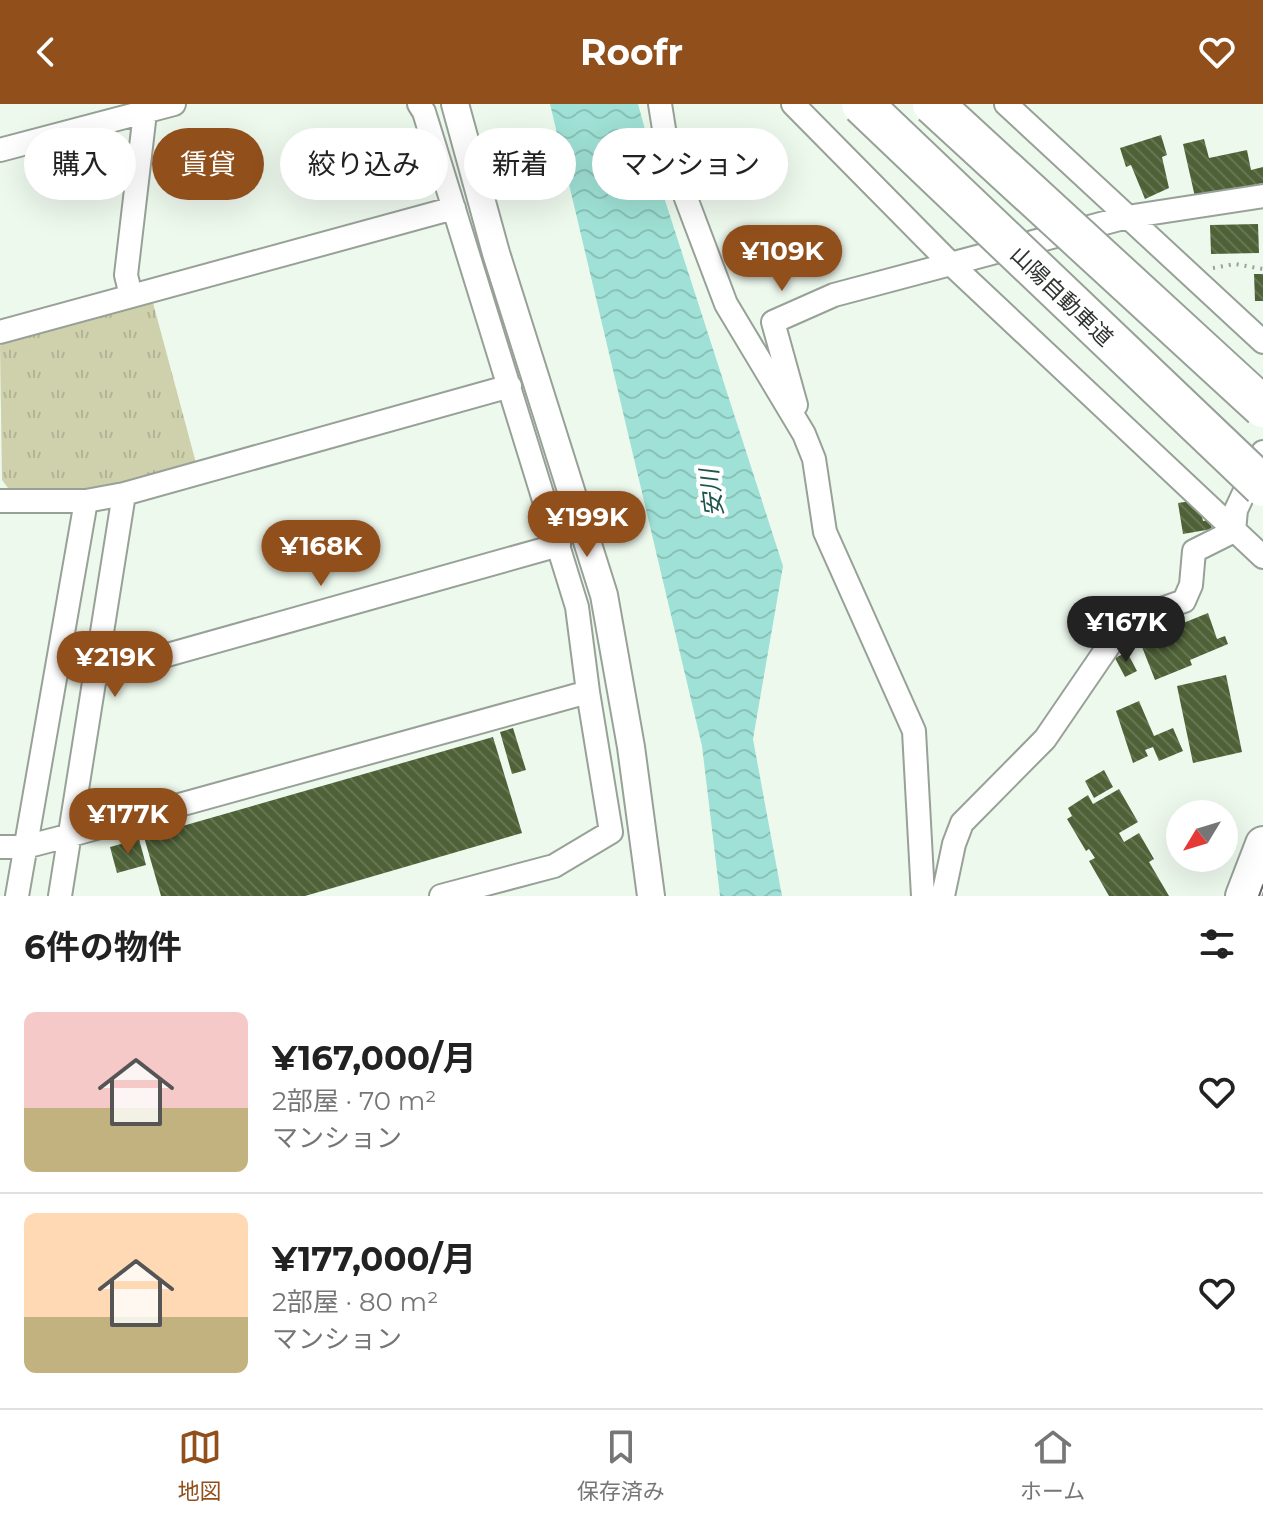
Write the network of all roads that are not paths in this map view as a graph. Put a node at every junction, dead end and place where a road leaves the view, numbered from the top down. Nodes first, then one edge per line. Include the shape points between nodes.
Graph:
1 (174, 104) edge
2 (419, 104) edge
3 (446, 104) edge
4 (660, 104) edge
5 (793, 104) edge
6 (862, 104) edge
7 (933, 104) edge
8 (1006, 104) edge
9 (146, 108) edge
10 (457, 116) edge
11 (0, 150) edge
12 (1263, 196) edge
13 (454, 208) junction
14 (1127, 217) junction
15 (950, 263) junction
16 (131, 296) junction
17 (0, 332) edge
18 (1263, 342) edge
19 (510, 386) junction
20 (1263, 407) edge
21 (804, 434) junction
22 (1263, 452) edge
23 (1263, 486) edge
24 (124, 494) junction
25 (0, 501) edge
26 (86, 501) junction
27 (1234, 531) junction
28 (559, 545) junction
29 (1263, 557) edge
30 (96, 675) junction
31 (588, 692) junction
32 (71, 835) junction
33 (1263, 844) edge
34 (0, 847) edge
35 (25, 847) junction
36 (17, 896) edge
37 (60, 896) edge
38 (441, 896) edge
39 (651, 896) edge
40 (923, 896) edge
41 (943, 896) edge
42 (1243, 896) edge

1 - 9 street
2 - 13 street
3 - 10 street
4 - 21 street via 667,148 726,304
5 - 15 street
6 - 23 highway, 山陽自動車道, bridge
7 - 20 highway, bridge
8 - 14 street
9 - 11 street
9 - 16 street via 126,275
10 - 39 street via 604,595
12 - 14 street
13 - 16 street
13 - 19 street
14 - 15 street
14 - 18 street
15 - 21 street via 834,295 773,322
15 - 27 street
16 - 17 street
19 - 24 street
19 - 28 street
21 - 40 street via 814,459 825,532 914,731
22 - 27 street via 1236,510
24 - 26 street
24 - 30 street
25 - 26 street
26 - 35 street
27 - 29 street
27 - 41 street via 1194,551 1184,601 1125,622 1045,739 962,823
28 - 30 street
28 - 31 street via 577,607
30 - 32 street
31 - 32 street
31 - 38 street via 611,832 554,866
32 - 35 street
32 - 37 street
33 - 42 main road
34 - 35 street
35 - 36 street

